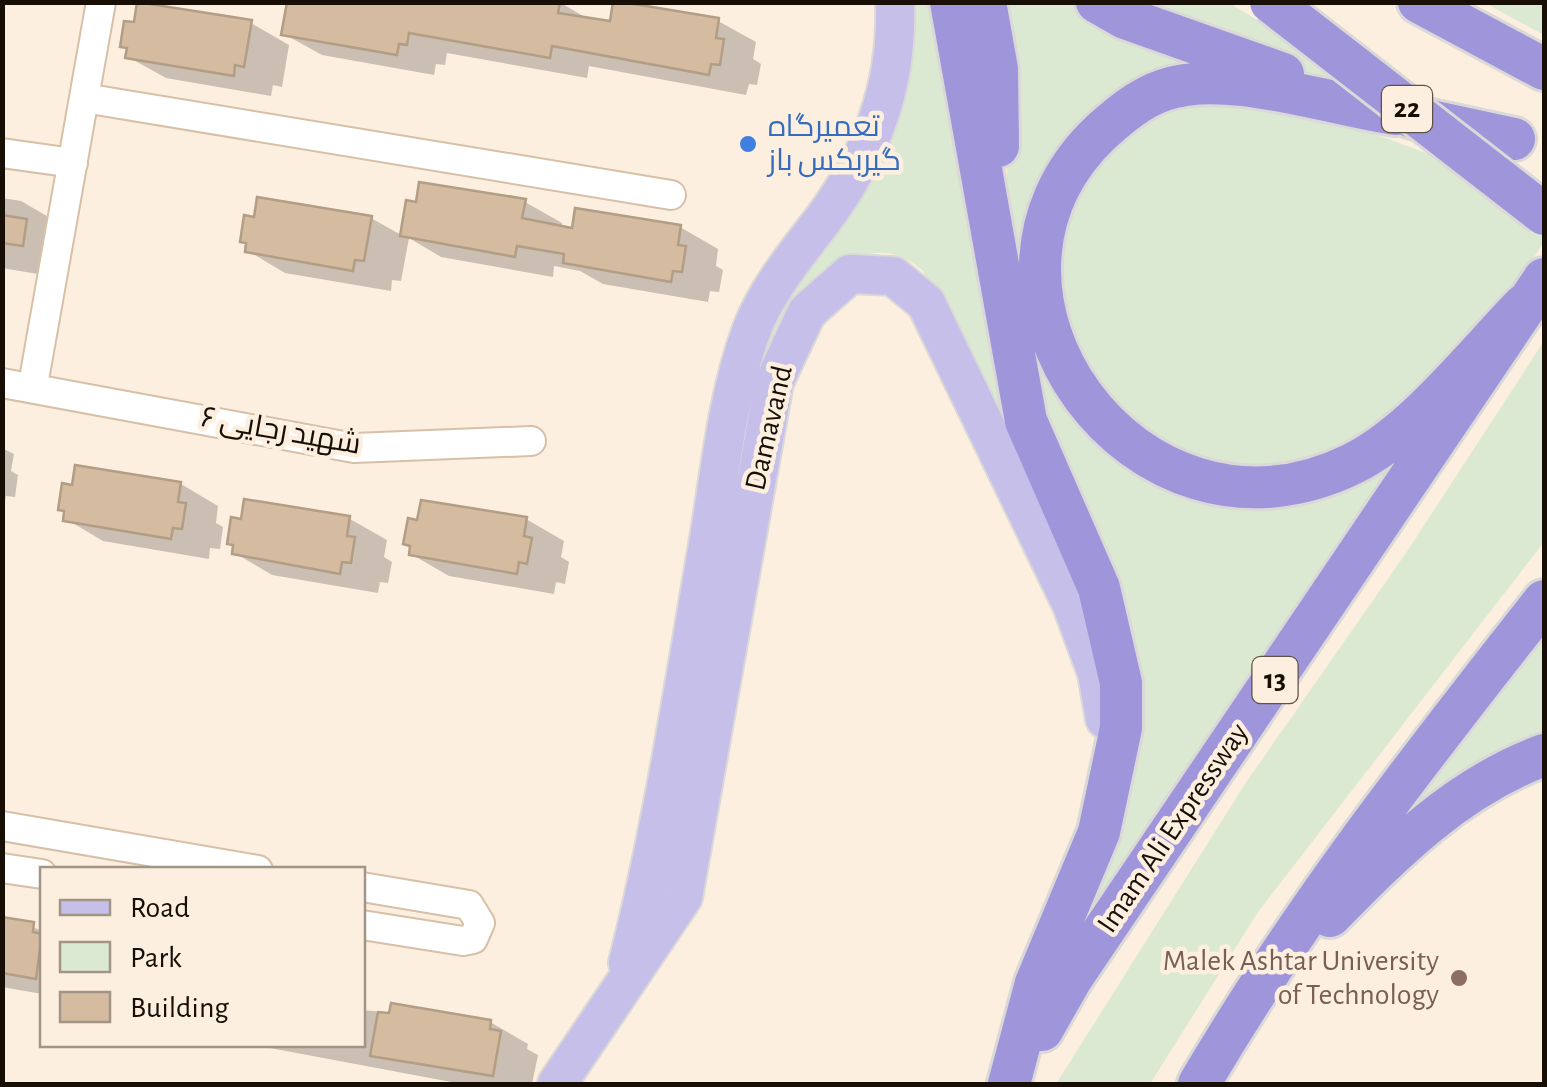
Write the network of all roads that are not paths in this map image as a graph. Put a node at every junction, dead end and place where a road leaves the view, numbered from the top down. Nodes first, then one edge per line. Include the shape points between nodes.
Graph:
1 (101, 2) edge
2 (896, 2) edge
3 (951, 2) edge
4 (985, 2) edge
5 (1097, 2) edge
6 (1253, 2) edge
7 (1271, 2) edge
8 (1420, 2) edge
9 (1464, 2) edge
10 (1542, 68) edge
11 (84, 98) junction
12 (1396, 114) junction
13 (1529, 146) edge
14 (2, 153) edge
15 (72, 163) junction
16 (671, 195) dead end
17 (1544, 214) edge
18 (994, 250) junction
19 (1534, 292) edge
20 (2, 383) edge
21 (33, 386) junction
22 (532, 441) dead end
23 (1544, 601) edge
24 (1544, 755) edge
25 (1113, 766) junction
26 (2, 826) edge
27 (241, 867) edge
28 (2, 868) edge
29 (40, 874) edge
30 (365, 888) edge
31 (365, 925) edge
32 (621, 990) junction
33 (1249, 998) junction
34 (557, 1084) edge
35 (1010, 1084) edge
36 (1199, 1084) edge

1 - 11 street
2 - 32 main road, Damavand via 896,56 873,138 768,295 752,330 649,881
3 - 18 highway
4 - 18 highway via 997,69
5 - 12 highway
6 - 13 highway via 1403,86
7 - 17 highway, 22, bridge
8 - 10 highway
9 - 10 highway
11 - 15 street
11 - 16 street
12 - 13 highway
12 - 19 highway via 1215,82 1166,88 1115,119 1064,181 1046,235 1048,318 1081,398 1122,441 1188,476 1247,487 1291,486 1385,443
14 - 15 street
15 - 21 street
18 - 25 highway via 1026,421 1099,588 1122,682
19 - 35 highway, Imam Ali Expressway / 13 via 1070,979
20 - 21 street, شهید رجایی ۶
21 - 22 street, شهید رجایی ۶ via 354,448
23 - 33 highway via 1374,817
24 - 33 highway via 1500,774 1402,843
25 - 32 main road, Damavand via 1098,672 1072,605 926,303 894,276 850,274 808,312 774,382 683,897
25 - 35 highway via 1098,832 1036,983
26 - 27 street
28 - 29 street
30 - 31 street via 469,905 480,923 473,939 463,941
32 - 34 main road, Damavand
33 - 36 highway

